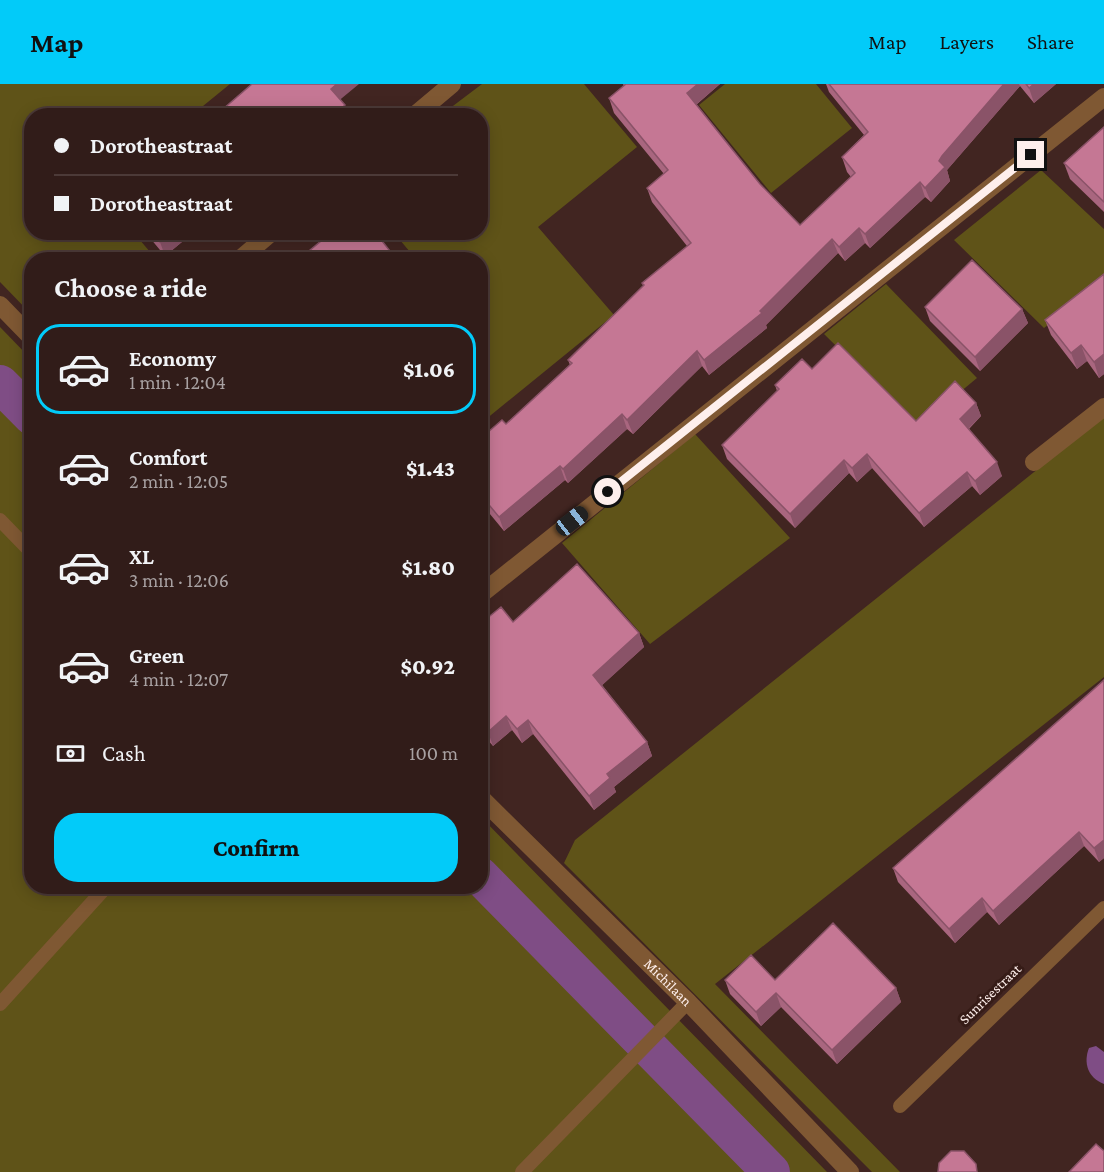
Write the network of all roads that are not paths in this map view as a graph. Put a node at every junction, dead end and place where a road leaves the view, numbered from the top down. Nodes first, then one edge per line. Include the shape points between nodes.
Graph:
1 (452, 84) edge
2 (1104, 96) edge
3 (424, 108) edge
4 (263, 240) edge
5 (248, 252) edge
6 (0, 305) edge
7 (24, 330) edge
8 (1104, 407) edge
9 (1034, 462) dead end
10 (0, 520) edge
11 (24, 545) edge
12 (488, 589) edge
13 (488, 805) edge
14 (100, 894) edge
15 (1104, 908) edge
16 (688, 1002) junction
17 (0, 1004) edge
18 (900, 1106) dead end
19 (522, 1172) edge
20 (850, 1172) edge

1 - 3 street
2 - 12 street
4 - 5 street
6 - 7 street
8 - 9 street
10 - 11 lane
13 - 16 street, Michilaan
14 - 17 lane
15 - 18 lane, Sunrisestraat
16 - 19 lane
16 - 20 street, Michilaan

